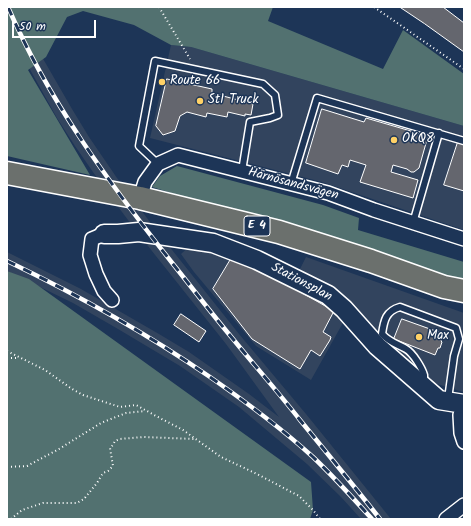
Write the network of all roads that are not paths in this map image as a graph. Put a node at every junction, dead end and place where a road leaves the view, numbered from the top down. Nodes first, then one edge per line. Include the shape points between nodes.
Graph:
1 (439, 133) junction
2 (464, 140) edge
3 (158, 164) junction
4 (242, 171) junction
5 (7, 173) edge
6 (291, 184) junction
7 (140, 198) junction
8 (413, 223) junction
9 (104, 234) joint
10 (464, 237) edge
11 (454, 289) edge
12 (464, 298) edge
13 (112, 300) dead end
14 (383, 324) junction
15 (369, 337) junction
16 (424, 388) junction
17 (459, 403) edge
18 (464, 442) edge
19 (464, 505) edge
20 (446, 519) edge

1 - 2 lane
1 - 6 lane via 317,98
1 - 8 lane
3 - 4 street, Härnösandsvägen via 178,155
3 - 4 lane via 139,146 155,61 263,84 276,95 278,115 250,122
3 - 7 street, Härnösandsvägen via 145,182
4 - 6 street, Härnösandsvägen
5 - 7 highway, E 4
6 - 8 street, Härnösandsvägen via 328,193
7 - 11 highway, E 4 via 279,232
8 - 10 street, Härnösandsvägen
9 - 13 street via 92,239 90,255 98,280
9 - 15 street, Stationsplan via 139,232 213,243 257,260 328,295
11 - 12 highway, E 4
14 - 15 lane
14 - 16 lane via 382,334 414,356 424,374
14 - 17 lane via 390,312 400,307 456,328 459,339 454,356
15 - 16 street, Stationsplan
16 - 17 street, Stationsplan via 439,400
17 - 18 street
19 - 20 street

